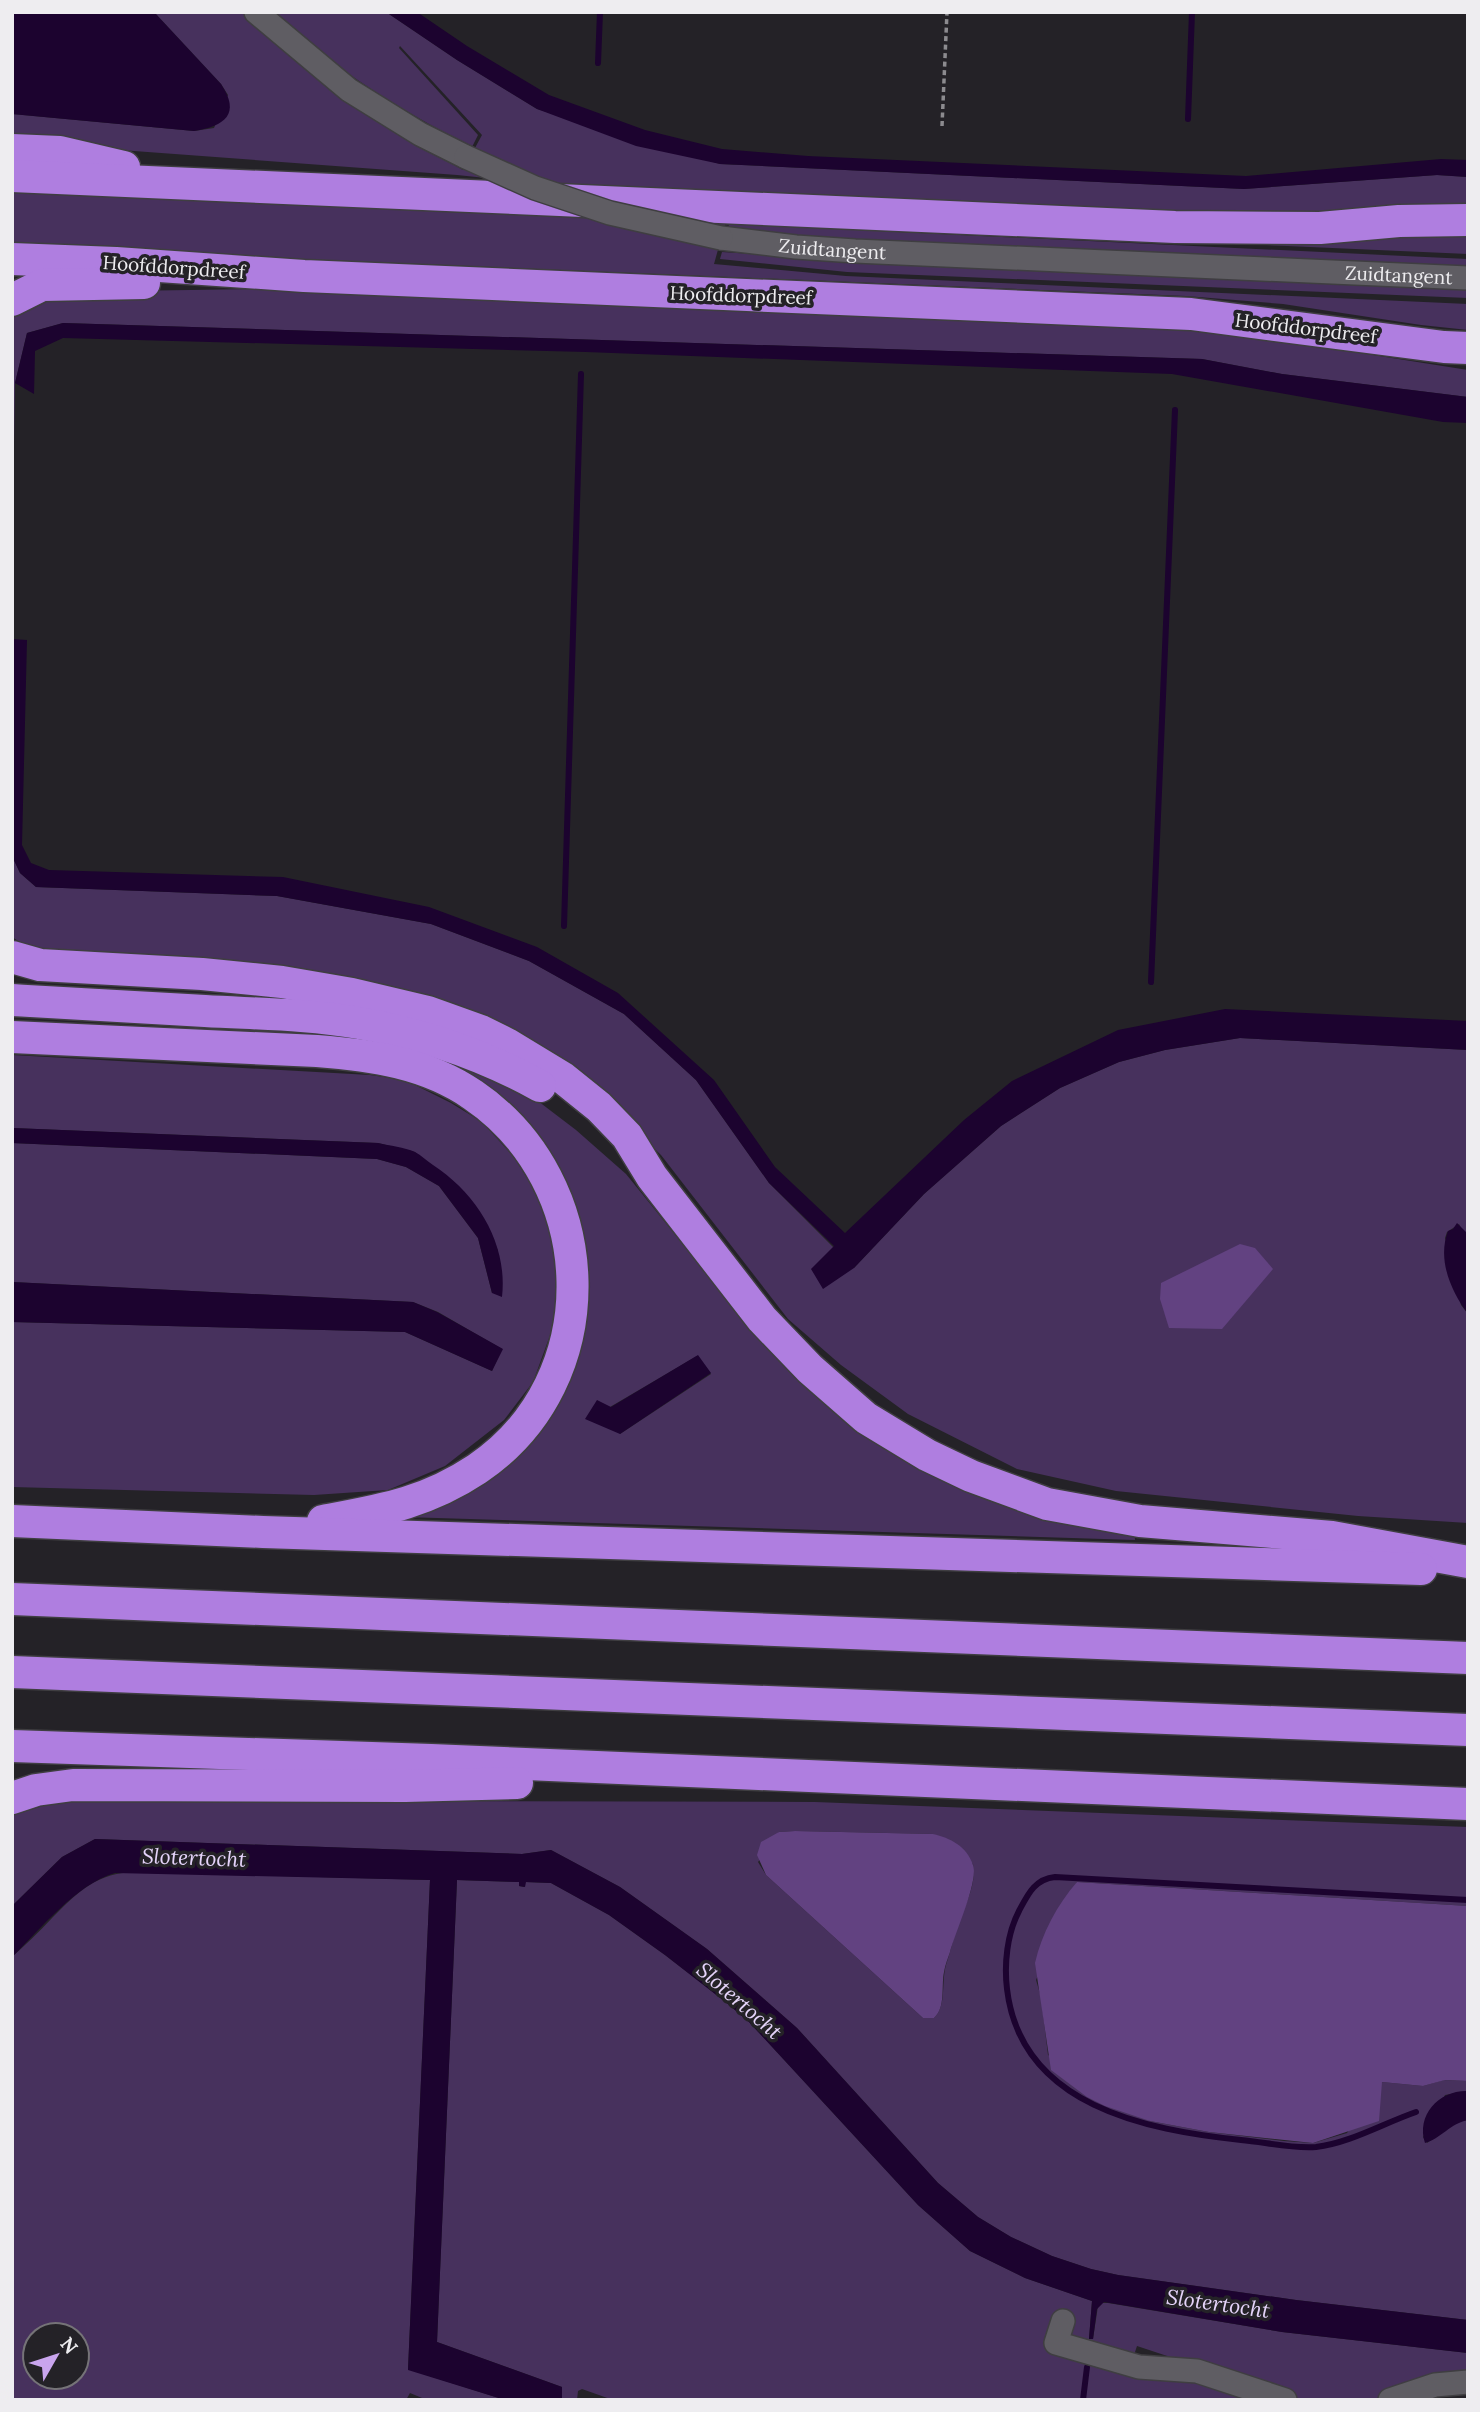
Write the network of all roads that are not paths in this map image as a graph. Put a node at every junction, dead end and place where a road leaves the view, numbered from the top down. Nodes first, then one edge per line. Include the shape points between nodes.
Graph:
1 (256, 12) edge
2 (12, 150) edge
3 (12, 176) edge
4 (196, 185) junction
5 (1468, 220) edge
6 (12, 259) edge
7 (304, 276) junction
8 (1468, 278) edge
9 (12, 300) edge
10 (1468, 348) edge
11 (12, 957) edge
12 (12, 1000) edge
13 (12, 1037) edge
14 (652, 1177) junction
15 (12, 1521) edge
16 (264, 1532) junction
17 (1468, 1562) edge
18 (1468, 1571) edge
19 (12, 1599) edge
20 (1468, 1658) edge
21 (12, 1672) edge
22 (1468, 1730) edge
23 (12, 1746) edge
24 (809, 1776) junction
25 (12, 1798) edge
26 (1468, 1804) edge
27 (1063, 2321) dead end
28 (1468, 2382) edge
29 (1285, 2400) edge
30 (1390, 2400) edge

1 - 8 lane, Zuidtangent, bridge via 349,90 466,158 610,213 721,238 855,251
2 - 4 highway via 60,152
3 - 4 highway
4 - 5 highway via 1175,228 1308,228
6 - 7 highway, Hoofddorpdreef
7 - 9 highway via 42,285
7 - 10 highway, Hoofddorpdreef via 1191,314
11 - 14 highway via 40,965 282,982 428,1012 481,1031 563,1078 627,1136
12 - 14 highway via 300,1016 410,1033 494,1063 557,1096
13 - 16 highway via 317,1051 403,1063 446,1080 482,1102 522,1140 554,1192 570,1243 573,1296 565,1349 546,1393 518,1432 479,1468 421,1499
14 - 17 highway via 762,1319 810,1369 866,1418 926,1455 1047,1504 1140,1521 1332,1537
15 - 16 highway
16 - 18 highway
19 - 20 highway
21 - 22 highway
23 - 24 highway
24 - 25 highway via 405,1786 73,1785
24 - 26 highway
27 - 29 lane via 1056,2343 1139,2367 1197,2371
28 - 30 lane via 1435,2385

